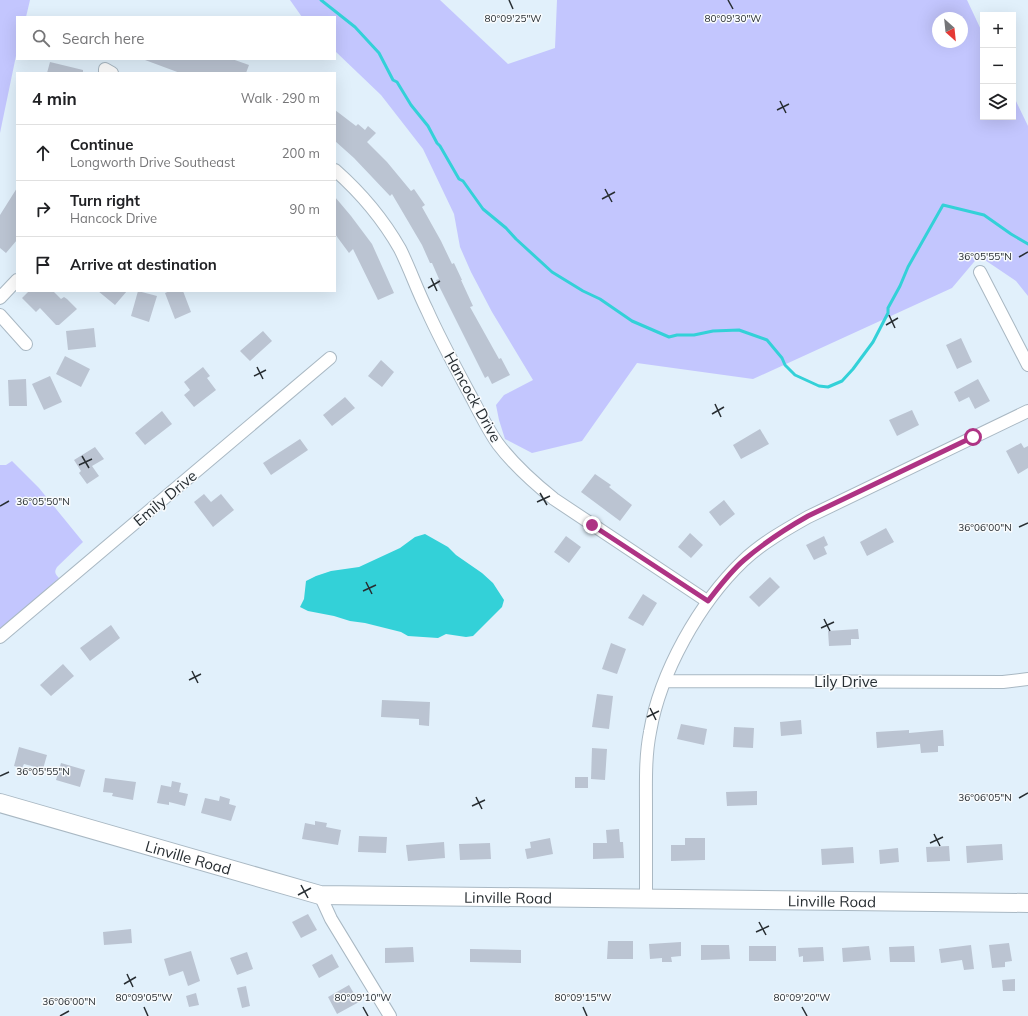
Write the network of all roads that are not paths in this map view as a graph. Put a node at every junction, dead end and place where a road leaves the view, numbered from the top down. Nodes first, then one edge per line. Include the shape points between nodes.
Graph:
1 (336, 171) edge
2 (980, 272) dead end
3 (16, 281) edge
4 (0, 298) edge
5 (0, 315) edge
6 (26, 344) dead end
7 (330, 358) dead end
8 (1028, 365) edge
9 (1028, 410) edge
10 (708, 601) junction
11 (0, 637) edge
12 (1028, 679) edge
13 (665, 681) junction
14 (0, 803) edge
15 (320, 895) junction
16 (646, 899) junction
17 (1028, 904) edge
18 (390, 1016) edge

1 - 10 street, Hancock Drive via 363,196 390,232 410,270 434,327 486,425 514,463 534,484 554,499
2 - 8 street
3 - 4 street
5 - 6 street
7 - 11 street, Emily Drive
9 - 10 street via 785,529 743,561
10 - 13 street via 680,648
12 - 13 street, Lily Drive via 1003,682
13 - 16 street via 649,740 646,789
14 - 15 main road, Linville Road
15 - 16 main road, Linville Road
15 - 18 street via 331,919
16 - 17 main road, Linville Road

